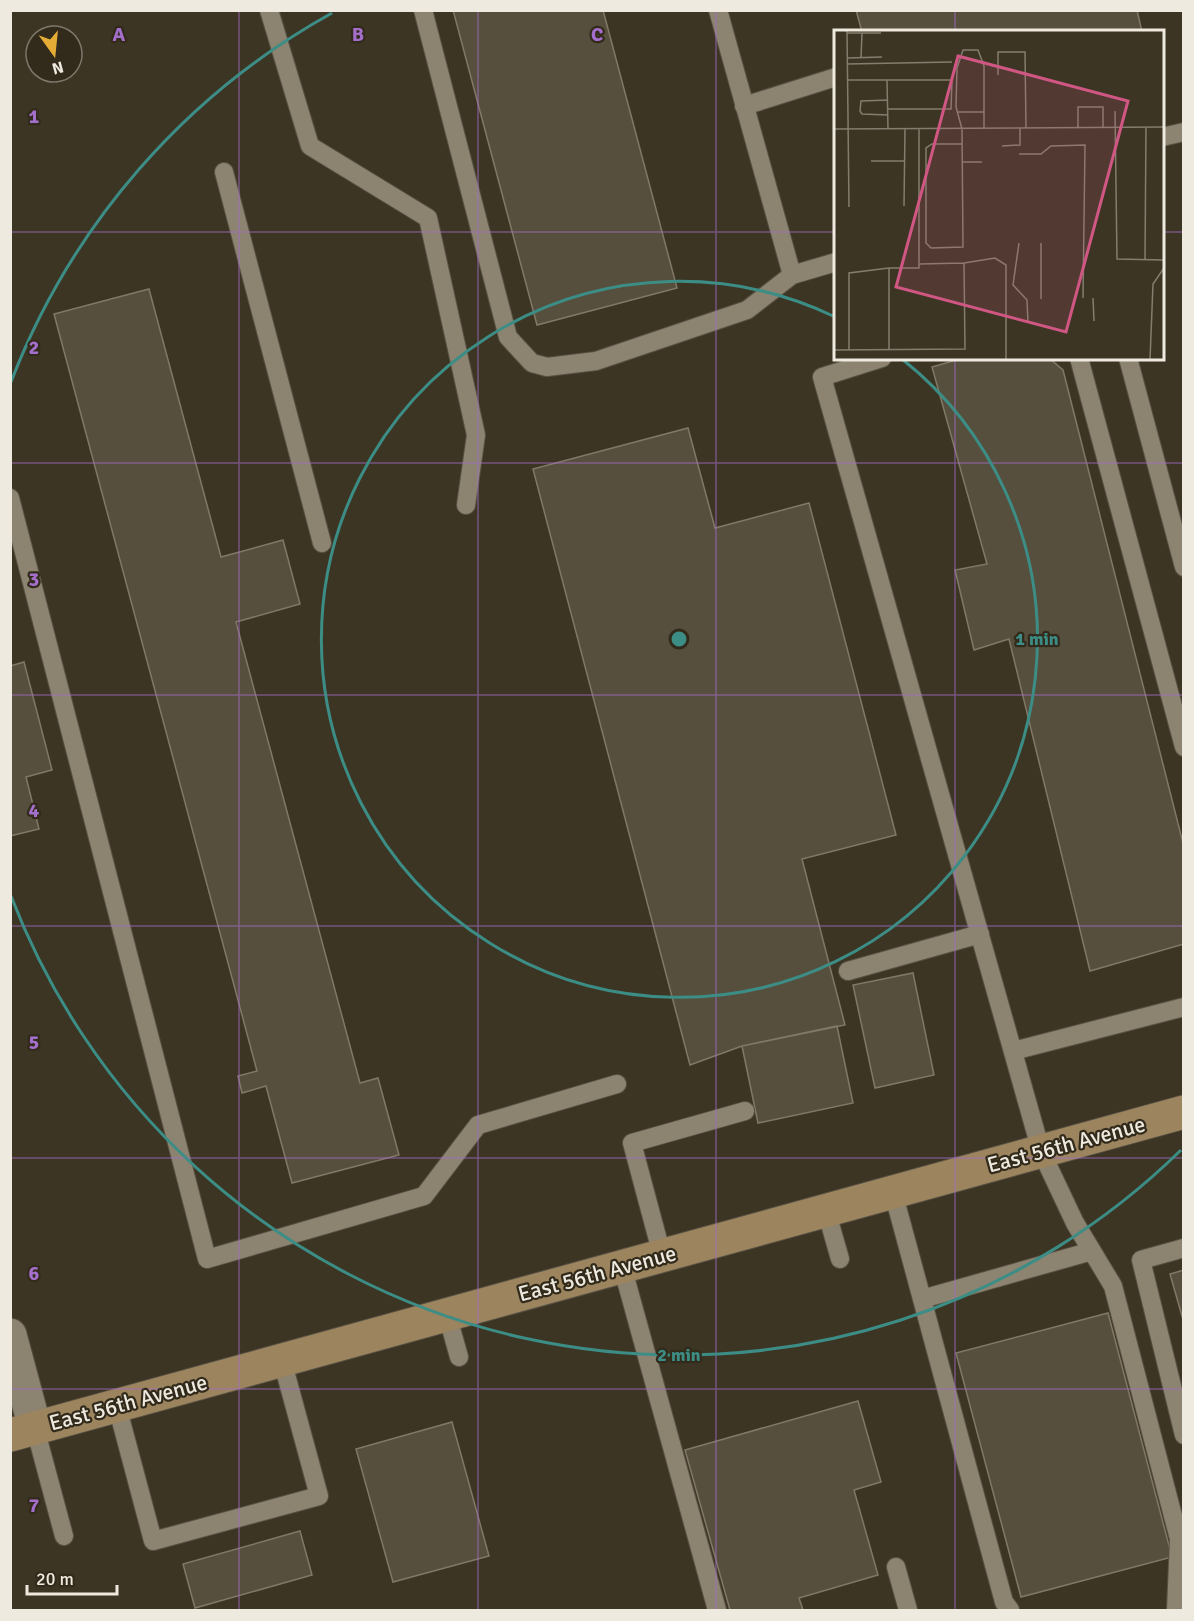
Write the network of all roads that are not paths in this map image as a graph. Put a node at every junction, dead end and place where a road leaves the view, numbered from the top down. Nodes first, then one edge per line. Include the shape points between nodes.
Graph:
1 (269, 10) edge
2 (423, 10) edge
3 (718, 10) edge
4 (834, 78) edge
5 (744, 106) junction
6 (1184, 132) edge
7 (1164, 137) edge
8 (224, 172) dead end
9 (834, 263) edge
10 (792, 275) junction
11 (876, 360) edge
12 (1080, 360) edge
13 (1129, 360) edge
14 (10, 498) edge
15 (466, 505) dead end
16 (322, 543) dead end
17 (1184, 567) edge
18 (1184, 747) edge
19 (980, 934) junction
20 (848, 971) dead end
21 (1184, 1007) edge
22 (1013, 1051) junction
23 (617, 1084) dead end
24 (745, 1111) dead end
25 (1184, 1112) edge
26 (1041, 1151) junction
27 (893, 1192) junction
28 (826, 1210) junction
29 (1184, 1248) edge
30 (1092, 1251) junction
31 (662, 1255) junction
32 (840, 1259) dead end
33 (622, 1266) junction
34 (922, 1299) junction
35 (447, 1314) junction
36 (10, 1335) edge
37 (459, 1358) dead end
38 (282, 1360) junction
39 (117, 1406) junction
40 (23, 1431) edge
41 (1184, 1436) edge
42 (64, 1536) dead end
43 (896, 1568) dead end
44 (717, 1611) edge
45 (908, 1611) edge
46 (1010, 1611) edge
47 (1176, 1611) edge

1 - 15 lane via 310,146 429,218 476,435
2 - 10 lane via 508,337 532,363 547,367 596,361 737,314
3 - 5 lane
4 - 5 lane
5 - 10 lane
6 - 7 lane
8 - 16 lane
9 - 10 lane
11 - 19 lane via 822,377
12 - 18 lane
13 - 17 lane
14 - 23 lane via 207,1258 424,1196 478,1125
19 - 20 lane
19 - 22 lane
21 - 22 lane
22 - 26 lane
24 - 31 lane via 632,1143
25 - 26 main road, East 56th Avenue
26 - 27 main road, East 56th Avenue
26 - 30 lane
27 - 28 main road, East 56th Avenue
27 - 34 lane
28 - 31 main road, East 56th Avenue
28 - 32 lane
29 - 41 lane via 1141,1260
30 - 34 lane
30 - 47 lane via 1113,1286 1179,1539
31 - 33 main road, East 56th Avenue
33 - 35 main road, East 56th Avenue
33 - 44 lane
34 - 46 lane via 1004,1602
35 - 37 lane
35 - 38 main road, East 56th Avenue
36 - 40 street
38 - 39 main road, East 56th Avenue
38 - 39 lane via 319,1496 153,1541
39 - 40 main road, East 56th Avenue
40 - 42 lane
43 - 45 lane

